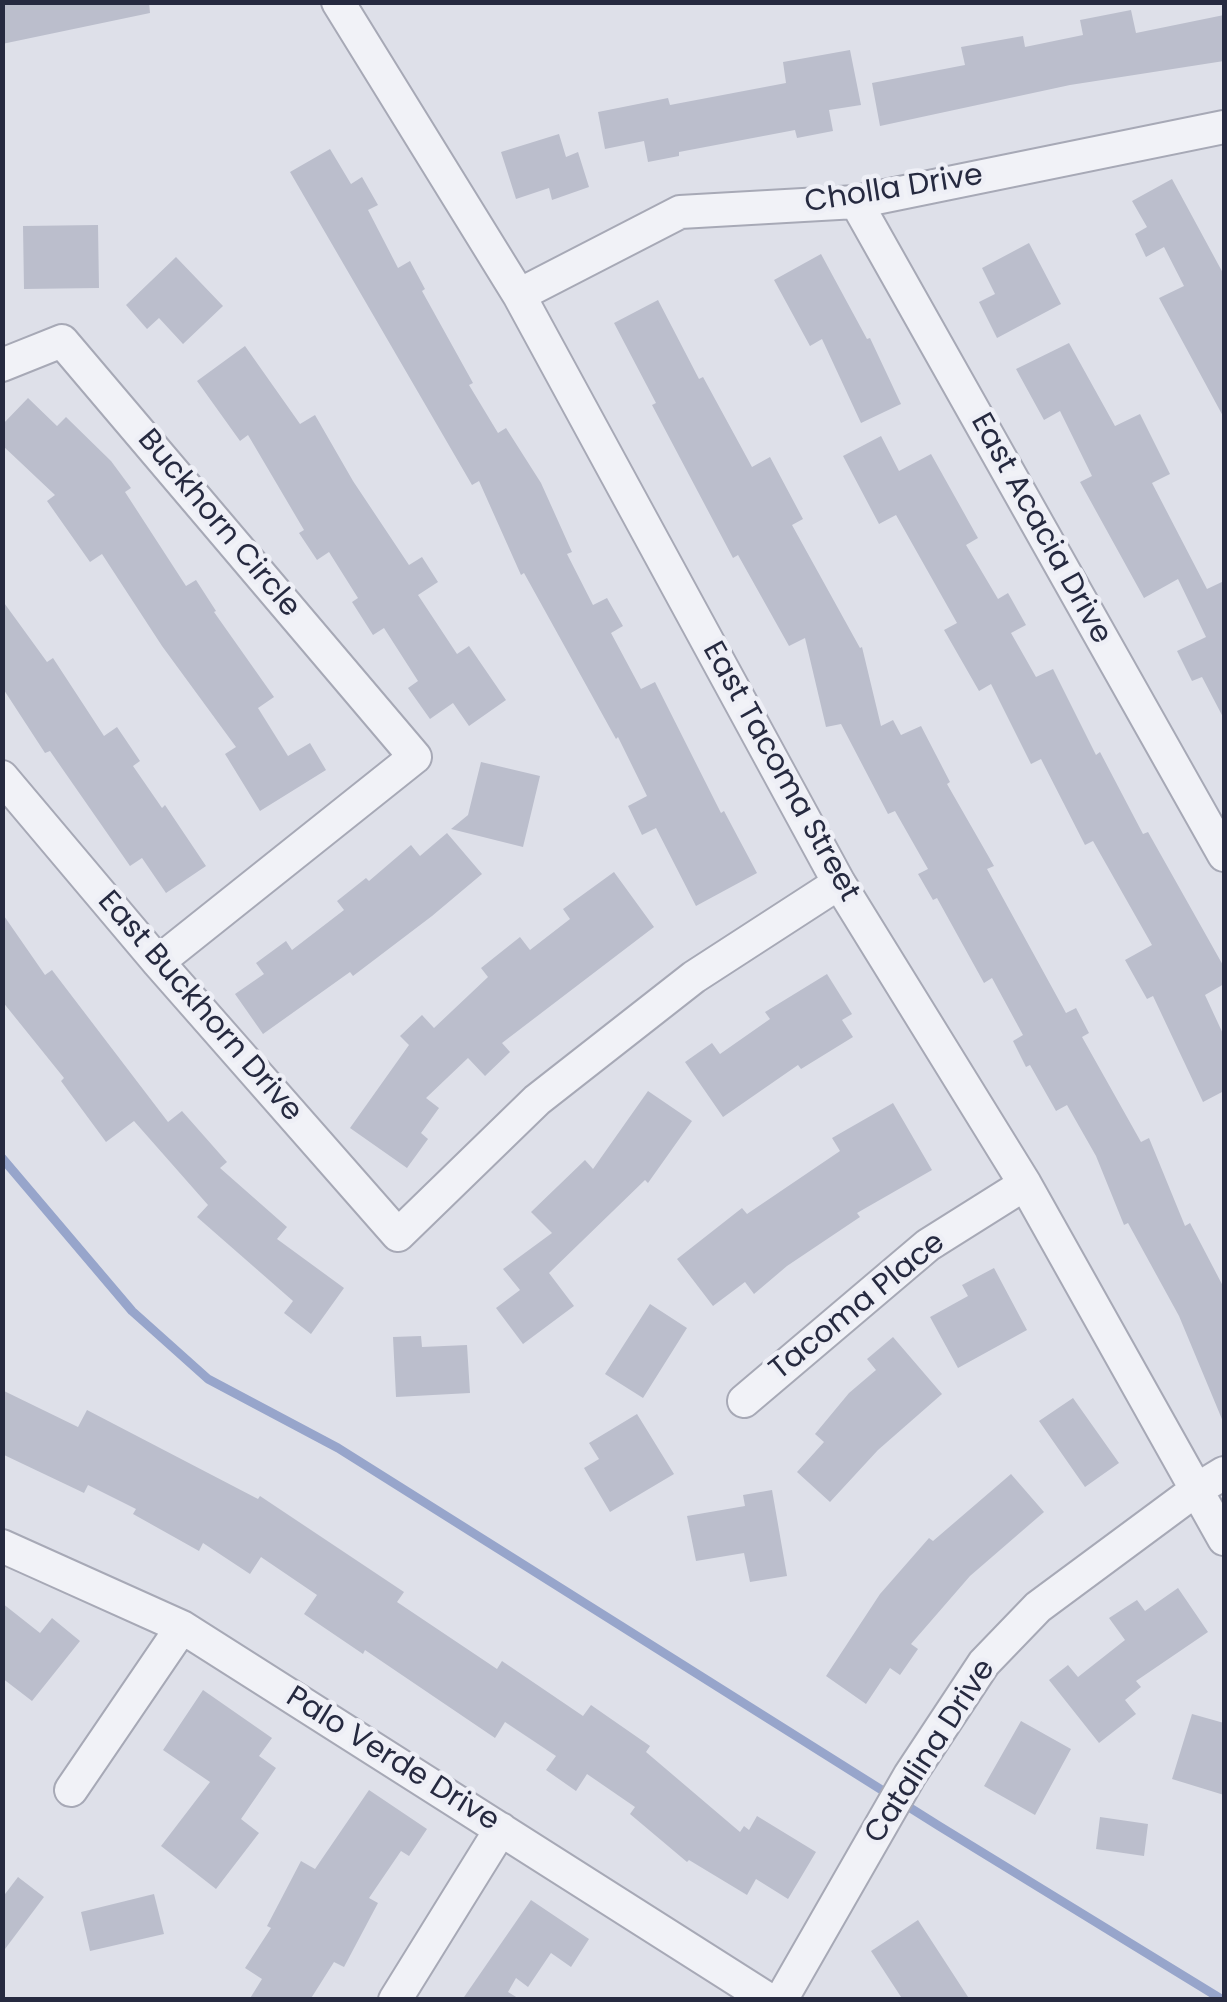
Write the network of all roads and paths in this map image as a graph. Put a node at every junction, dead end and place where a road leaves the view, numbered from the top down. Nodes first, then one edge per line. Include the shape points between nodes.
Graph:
1 (338, 2) edge
2 (1224, 129) edge
3 (856, 202) junction
4 (519, 295) junction
5 (2, 365) edge
6 (2, 777) edge
7 (1224, 855) edge
8 (839, 883) junction
9 (158, 962) junction
10 (1025, 1184) junction
11 (744, 1401) dead end
12 (1224, 1473) edge
13 (1196, 1490) junction
14 (1224, 1540) edge
15 (2, 1546) edge
16 (182, 1627) junction
17 (70, 1790) dead end
18 (501, 1830) junction
19 (396, 2000) edge
20 (769, 2000) edge
21 (780, 2000) edge

1 - 4 street, East Tacoma Street
2 - 3 street, Cholla Drive
3 - 4 street, Cholla Drive via 680,212
3 - 7 street, East Acacia Drive
4 - 8 street, East Tacoma Street
5 - 9 street, Buckhorn Circle via 62,341 414,757
6 - 9 street, East Buckhorn Drive
8 - 9 street, East Buckhorn Drive via 694,977 537,1100 398,1235
8 - 10 street, East Tacoma Street
10 - 11 street, Tacoma Place via 928,1244
10 - 13 street, East Tacoma Street
12 - 13 street, Catalina Drive
13 - 14 street, East Tacoma Street
13 - 21 street, Catalina Drive via 1038,1607 984,1663
15 - 16 street, Palo Verde Drive
16 - 17 street
16 - 18 street, Palo Verde Drive
18 - 19 street
18 - 20 street, Palo Verde Drive

